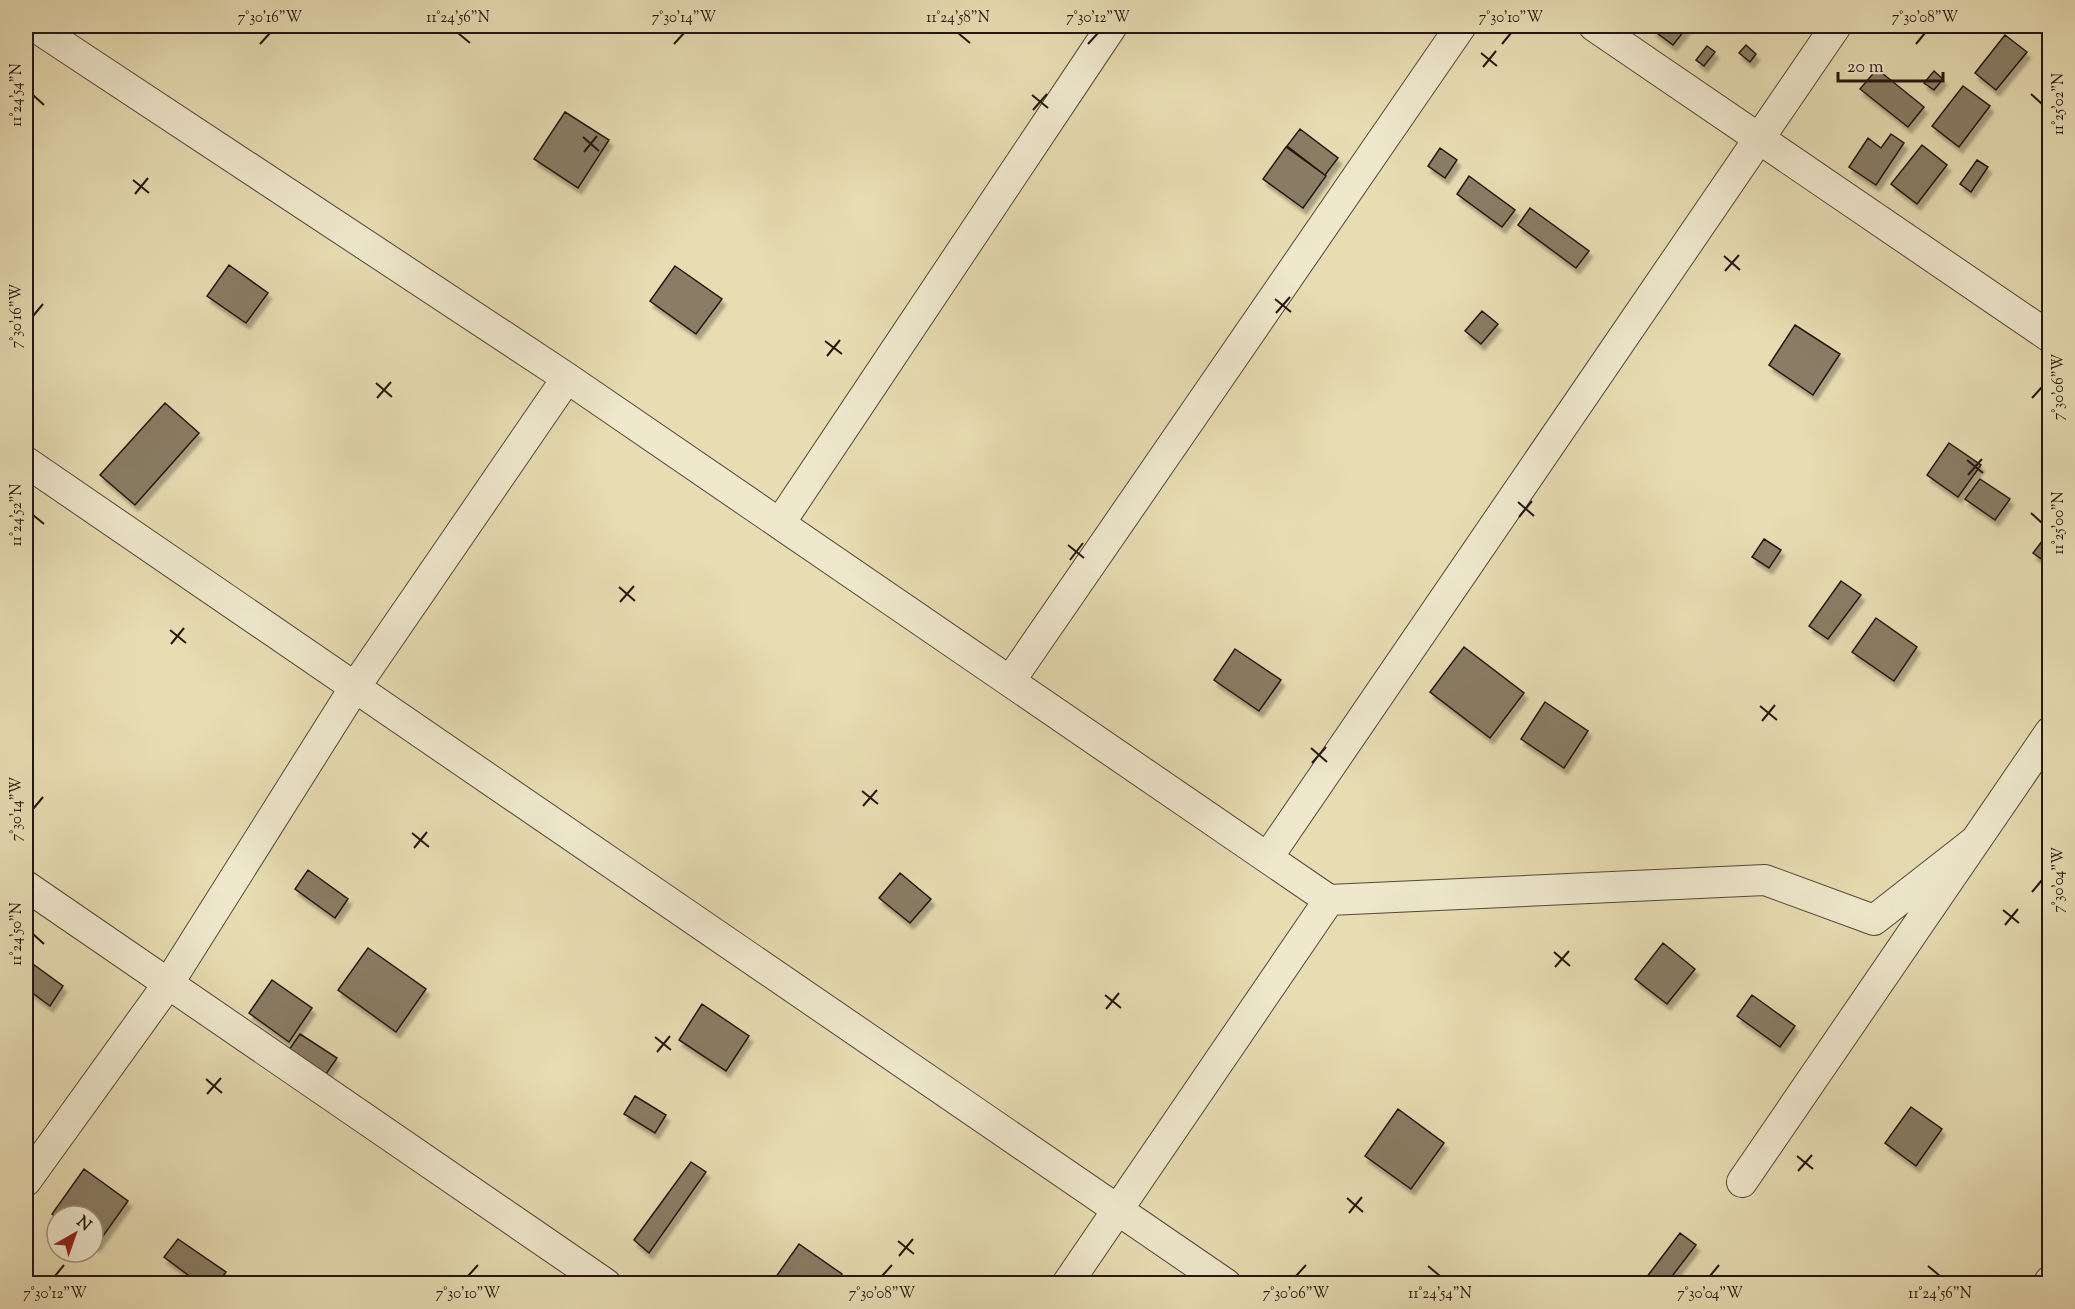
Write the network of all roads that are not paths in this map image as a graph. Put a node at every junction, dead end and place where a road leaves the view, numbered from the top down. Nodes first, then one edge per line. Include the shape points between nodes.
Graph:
1 (33, 26) edge
2 (1112, 26) edge
3 (1461, 26) edge
4 (1594, 26) edge
5 (1836, 26) edge
6 (1759, 139) junction
7 (2049, 337) edge
8 (567, 378) junction
9 (26, 462) edge
10 (780, 523) junction
11 (1010, 681) junction
12 (355, 687) junction
13 (2049, 732) edge
14 (1975, 841) junction
15 (1268, 858) junction
16 (26, 886) edge
17 (1329, 900) junction
18 (168, 984) junction
19 (26, 1181) edge
20 (1742, 1182) dead end
21 (1118, 1209) junction
22 (606, 1284) edge
23 (1067, 1284) edge
24 (1226, 1284) edge

1 - 8 street
2 - 10 street
3 - 11 street
4 - 6 street
5 - 6 street
6 - 7 street
6 - 15 street
8 - 10 street
8 - 12 street
9 - 12 street
10 - 11 street
11 - 15 street
12 - 18 street
12 - 21 street
13 - 14 street
14 - 17 street via 1874,920 1765,880
14 - 20 street
15 - 17 street
16 - 18 street
17 - 21 street
18 - 19 street
18 - 22 street
21 - 23 street
21 - 24 street

